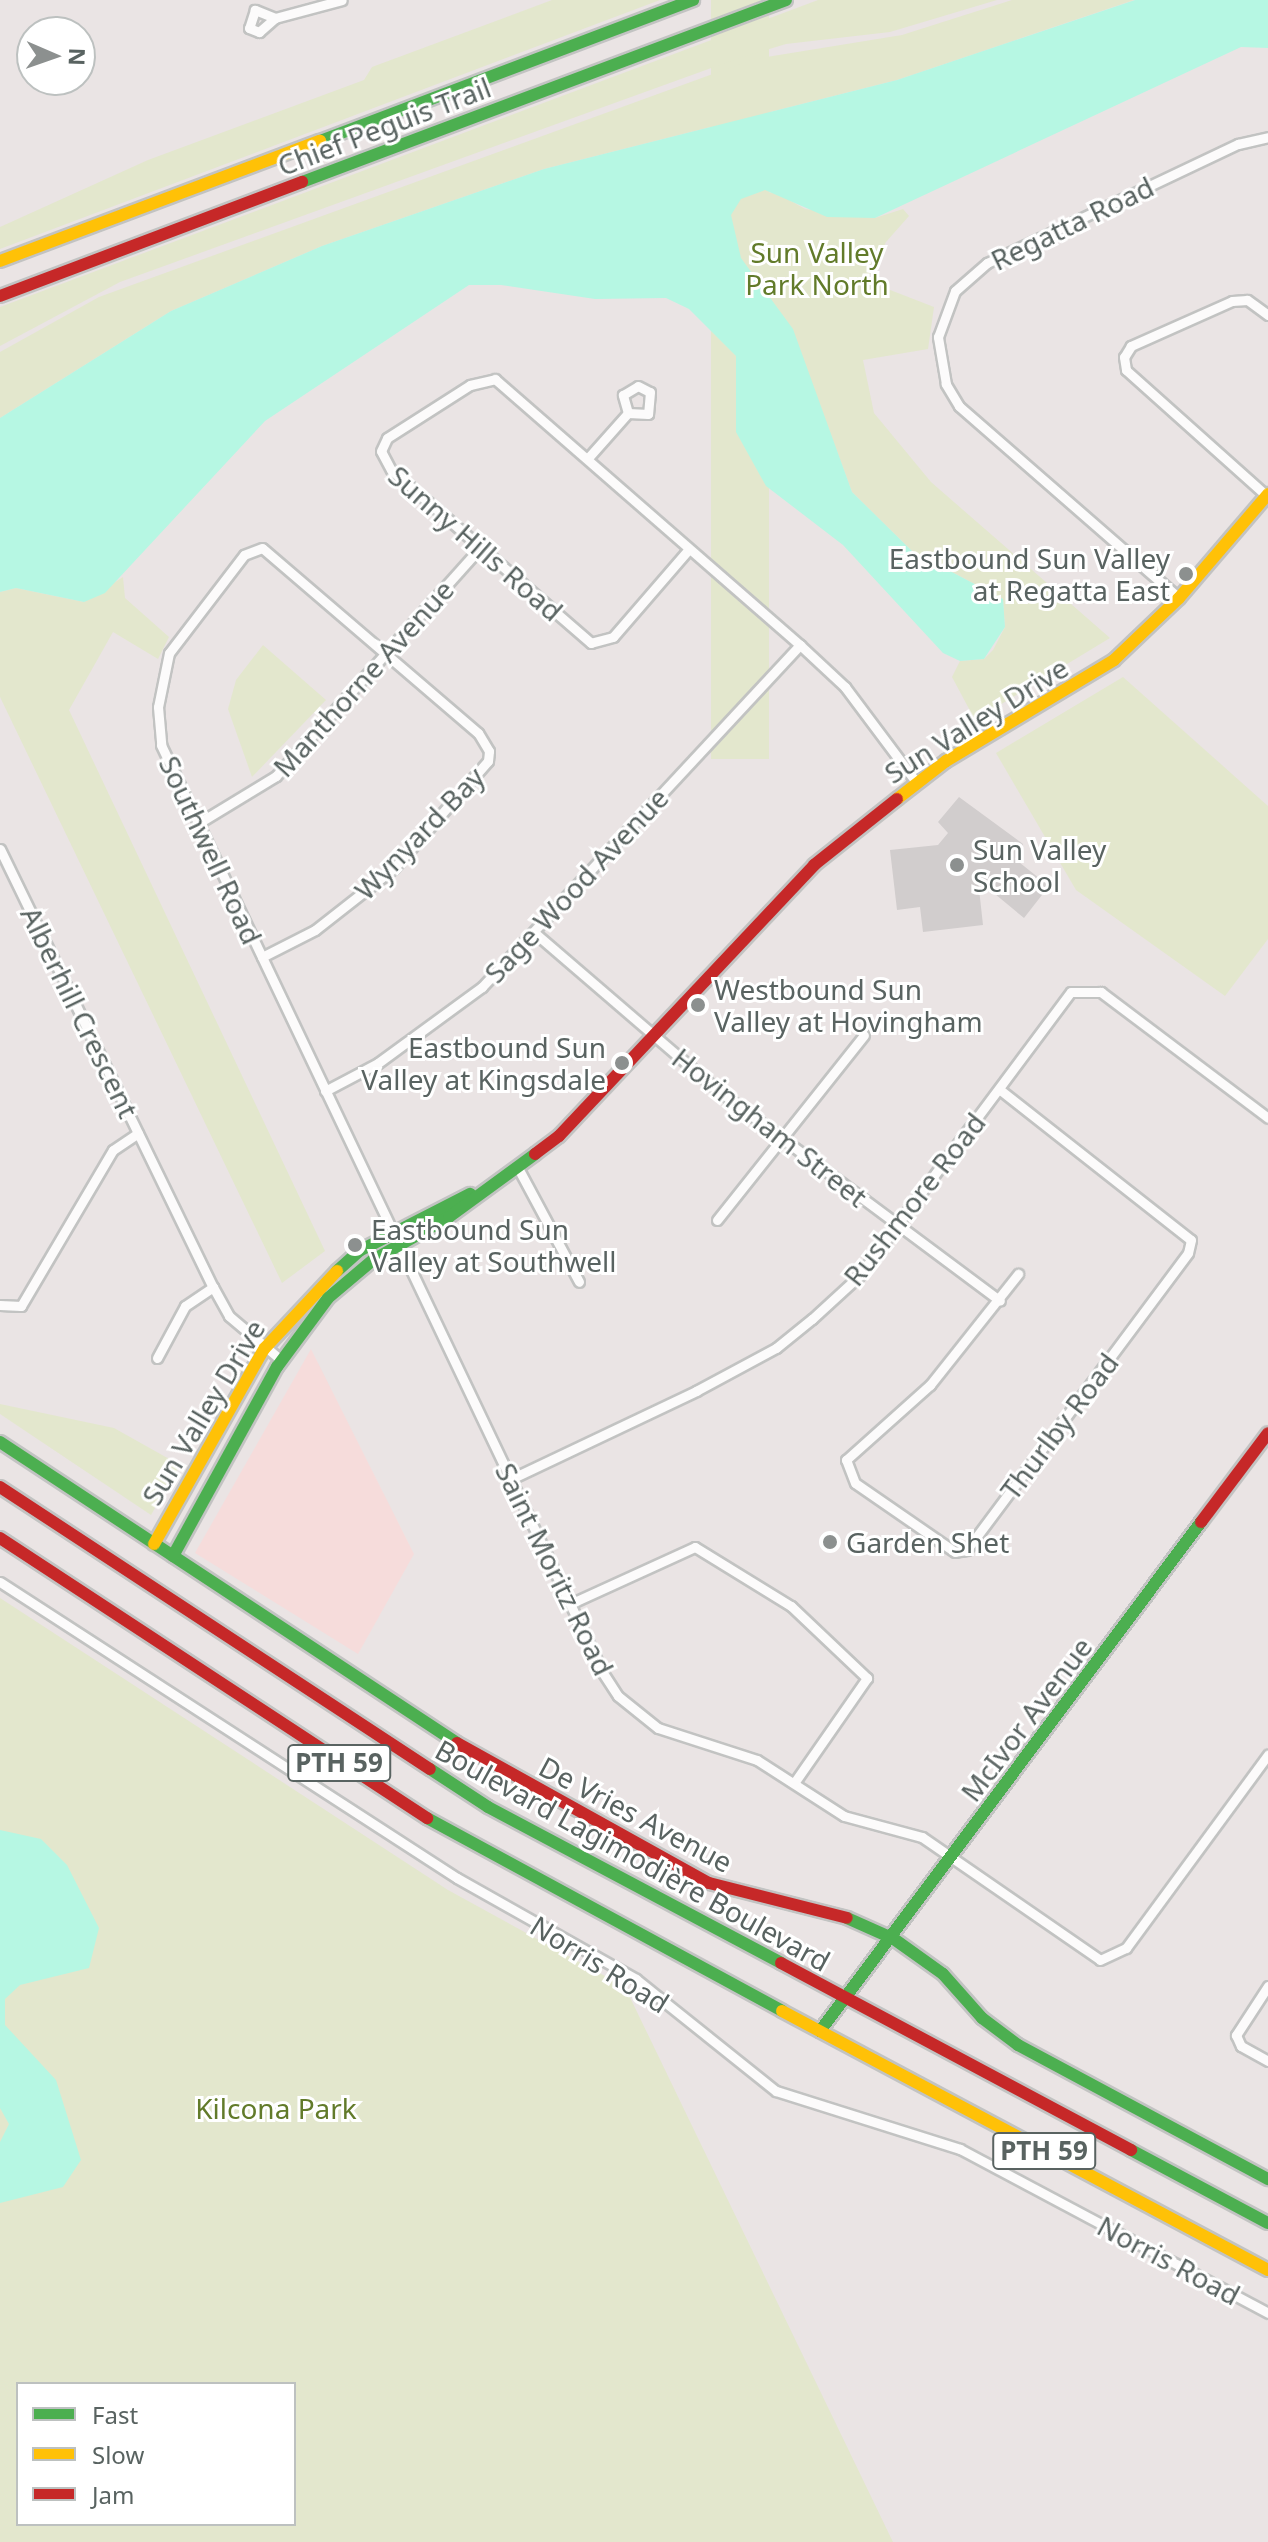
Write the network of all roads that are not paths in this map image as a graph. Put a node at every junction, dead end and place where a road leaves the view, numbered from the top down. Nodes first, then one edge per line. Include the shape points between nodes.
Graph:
1 (342, 0) edge
2 (693, 0) edge
3 (786, 0) edge
4 (275, 18) dead end
5 (1268, 137) edge
6 (0, 261) edge
7 (0, 296) edge
8 (1268, 315) edge
9 (628, 413) dead end
10 (588, 458) junction
11 (1268, 496) edge
12 (481, 547) junction
13 (689, 549) junction
14 (1179, 598) junction
15 (800, 645) junction
16 (387, 654) junction
17 (916, 782) junction
18 (197, 824) junction
19 (0, 849) edge
20 (535, 933) junction
21 (262, 957) junction
22 (864, 1035) dead end
23 (657, 1038) junction
24 (999, 1089) junction
25 (325, 1091) junction
26 (1268, 1118) edge
27 (138, 1133) junction
28 (781, 1139) junction
29 (518, 1168) junction
30 (498, 1180) junction
31 (717, 1220) dead end
32 (897, 1226) junction
33 (394, 1231) junction
34 (400, 1244) junction
35 (1018, 1274) dead end
36 (579, 1282) dead end
37 (213, 1287) junction
38 (1000, 1301) junction
39 (0, 1305) edge
40 (264, 1349) junction
41 (157, 1358) dead end
42 (281, 1360) junction
43 (1268, 1433) edge
44 (0, 1442) edge
45 (511, 1479) junction
46 (0, 1487) edge
47 (0, 1538) edge
48 (154, 1544) junction
49 (173, 1556) junction
50 (0, 1582) edge
51 (572, 1603) junction
52 (1268, 1755) edge
53 (794, 1783) junction
54 (952, 1858) junction
55 (894, 1939) junction
56 (1268, 1986) edge
57 (848, 2000) junction
58 (820, 2031) junction
59 (1268, 2061) edge
60 (1268, 2179) edge
61 (1268, 2223) edge
62 (1268, 2270) edge
63 (1268, 2313) edge

1 - 4 street
2 - 6 main road, Chief Peguis Trail
3 - 7 main road, Chief Peguis Trail
5 - 14 street, Regatta Road via 1238,144 987,263 955,291 938,337 946,384 959,406
8 - 11 street via 1247,300 1232,301 1131,346 1124,357 1126,370
9 - 10 street
10 - 12 street, Sunny Hills Road via 495,379 470,385 387,438 383,461
10 - 13 street, Sunny Hills Road
11 - 14 main road, Sun Valley Drive
12 - 13 street, Sunny Hills Road via 582,637 604,643
12 - 16 street, Manthorne Avenue
13 - 15 street, Sunny Hills Road
14 - 17 main road, Sun Valley Drive via 1114,660
15 - 17 street, Sunny Hills Road via 845,687
15 - 20 street, Sage Wood Avenue
16 - 18 street, Manthorne Avenue via 276,776
16 - 18 street, Southwell Road via 269,551 244,555 184,628 160,681 161,745
16 - 21 street, Wynyard Bay via 478,733 488,761 359,899
17 - 23 main road, Sun Valley Drive via 792,886
18 - 21 street, Southwell Road
19 - 27 street, Alberhill Crescent
20 - 23 street, Hovingham Street
20 - 25 street, Sage Wood Avenue via 432,1027
21 - 25 street, Southwell Road
22 - 28 street
23 - 28 street, Hovingham Street
23 - 29 main road, Sun Valley Drive
24 - 26 street, Rushmore Road via 1071,992 1091,988
24 - 32 street, Rushmore Road
24 - 38 street, Thurlby Road via 1191,1240 1188,1253 967,1550 955,1552 855,1483 846,1460 930,1385
25 - 33 street, Southwell Road
27 - 37 street, Alberhill Crescent
27 - 39 street, Alberhill Crescent via 113,1150 21,1306
28 - 31 street
28 - 32 street, Hovingham Street
29 - 30 main road, Sun Valley Drive
29 - 36 street
30 - 33 main road, Sun Valley Drive
30 - 34 main road, Sun Valley Drive
32 - 38 street, Hovingham Street
32 - 45 street, Rushmore Road via 859,1276 776,1348
33 - 34 street, Saint Moritz Road
33 - 40 main road, Sun Valley Drive via 328,1276
34 - 42 main road, Sun Valley Drive via 328,1298
34 - 45 street, Saint Moritz Road
35 - 38 street, Thurlby Road
37 - 40 street, Alberhill Crescent via 229,1316
37 - 41 street via 185,1306
40 - 42 street, Alberhill Crescent
40 - 48 main road, Sun Valley Drive
42 - 49 main road, Sun Valley Drive
43 - 54 main road, McIvor Avenue
44 - 48 main road, De Vries Avenue
45 - 51 street, Saint Moritz Road
46 - 57 main road, Boulevard Lagimodière Boulevard / PTH 59 via 440,1779
47 - 58 main road, PTH 59 via 383,1793
48 - 49 main road, De Vries Avenue
49 - 55 main road, De Vries Avenue via 465,1748 636,1845 746,1897 841,1915
50 - 63 street, Norris Road via 444,1870 636,1979 776,2091 960,2149
51 - 53 street, Saint Moritz Road via 603,1673 631,1708 673,1735 745,1754
51 - 53 street via 695,1547 791,1606 867,1678
52 - 54 street, Saint Moritz Road via 1115,1958 1100,1960
53 - 54 street, Saint Moritz Road via 844,1816 895,1826
54 - 55 main road, McIvor Avenue
55 - 57 main road, McIvor Avenue
55 - 60 main road, De Vries Avenue via 943,1974 982,2018 1018,2045
56 - 59 street via 1236,2035 1241,2046
57 - 58 main road, McIvor Avenue
57 - 61 main road, Boulevard Lagimodière Boulevard / PTH 59
58 - 62 main road, PTH 59

